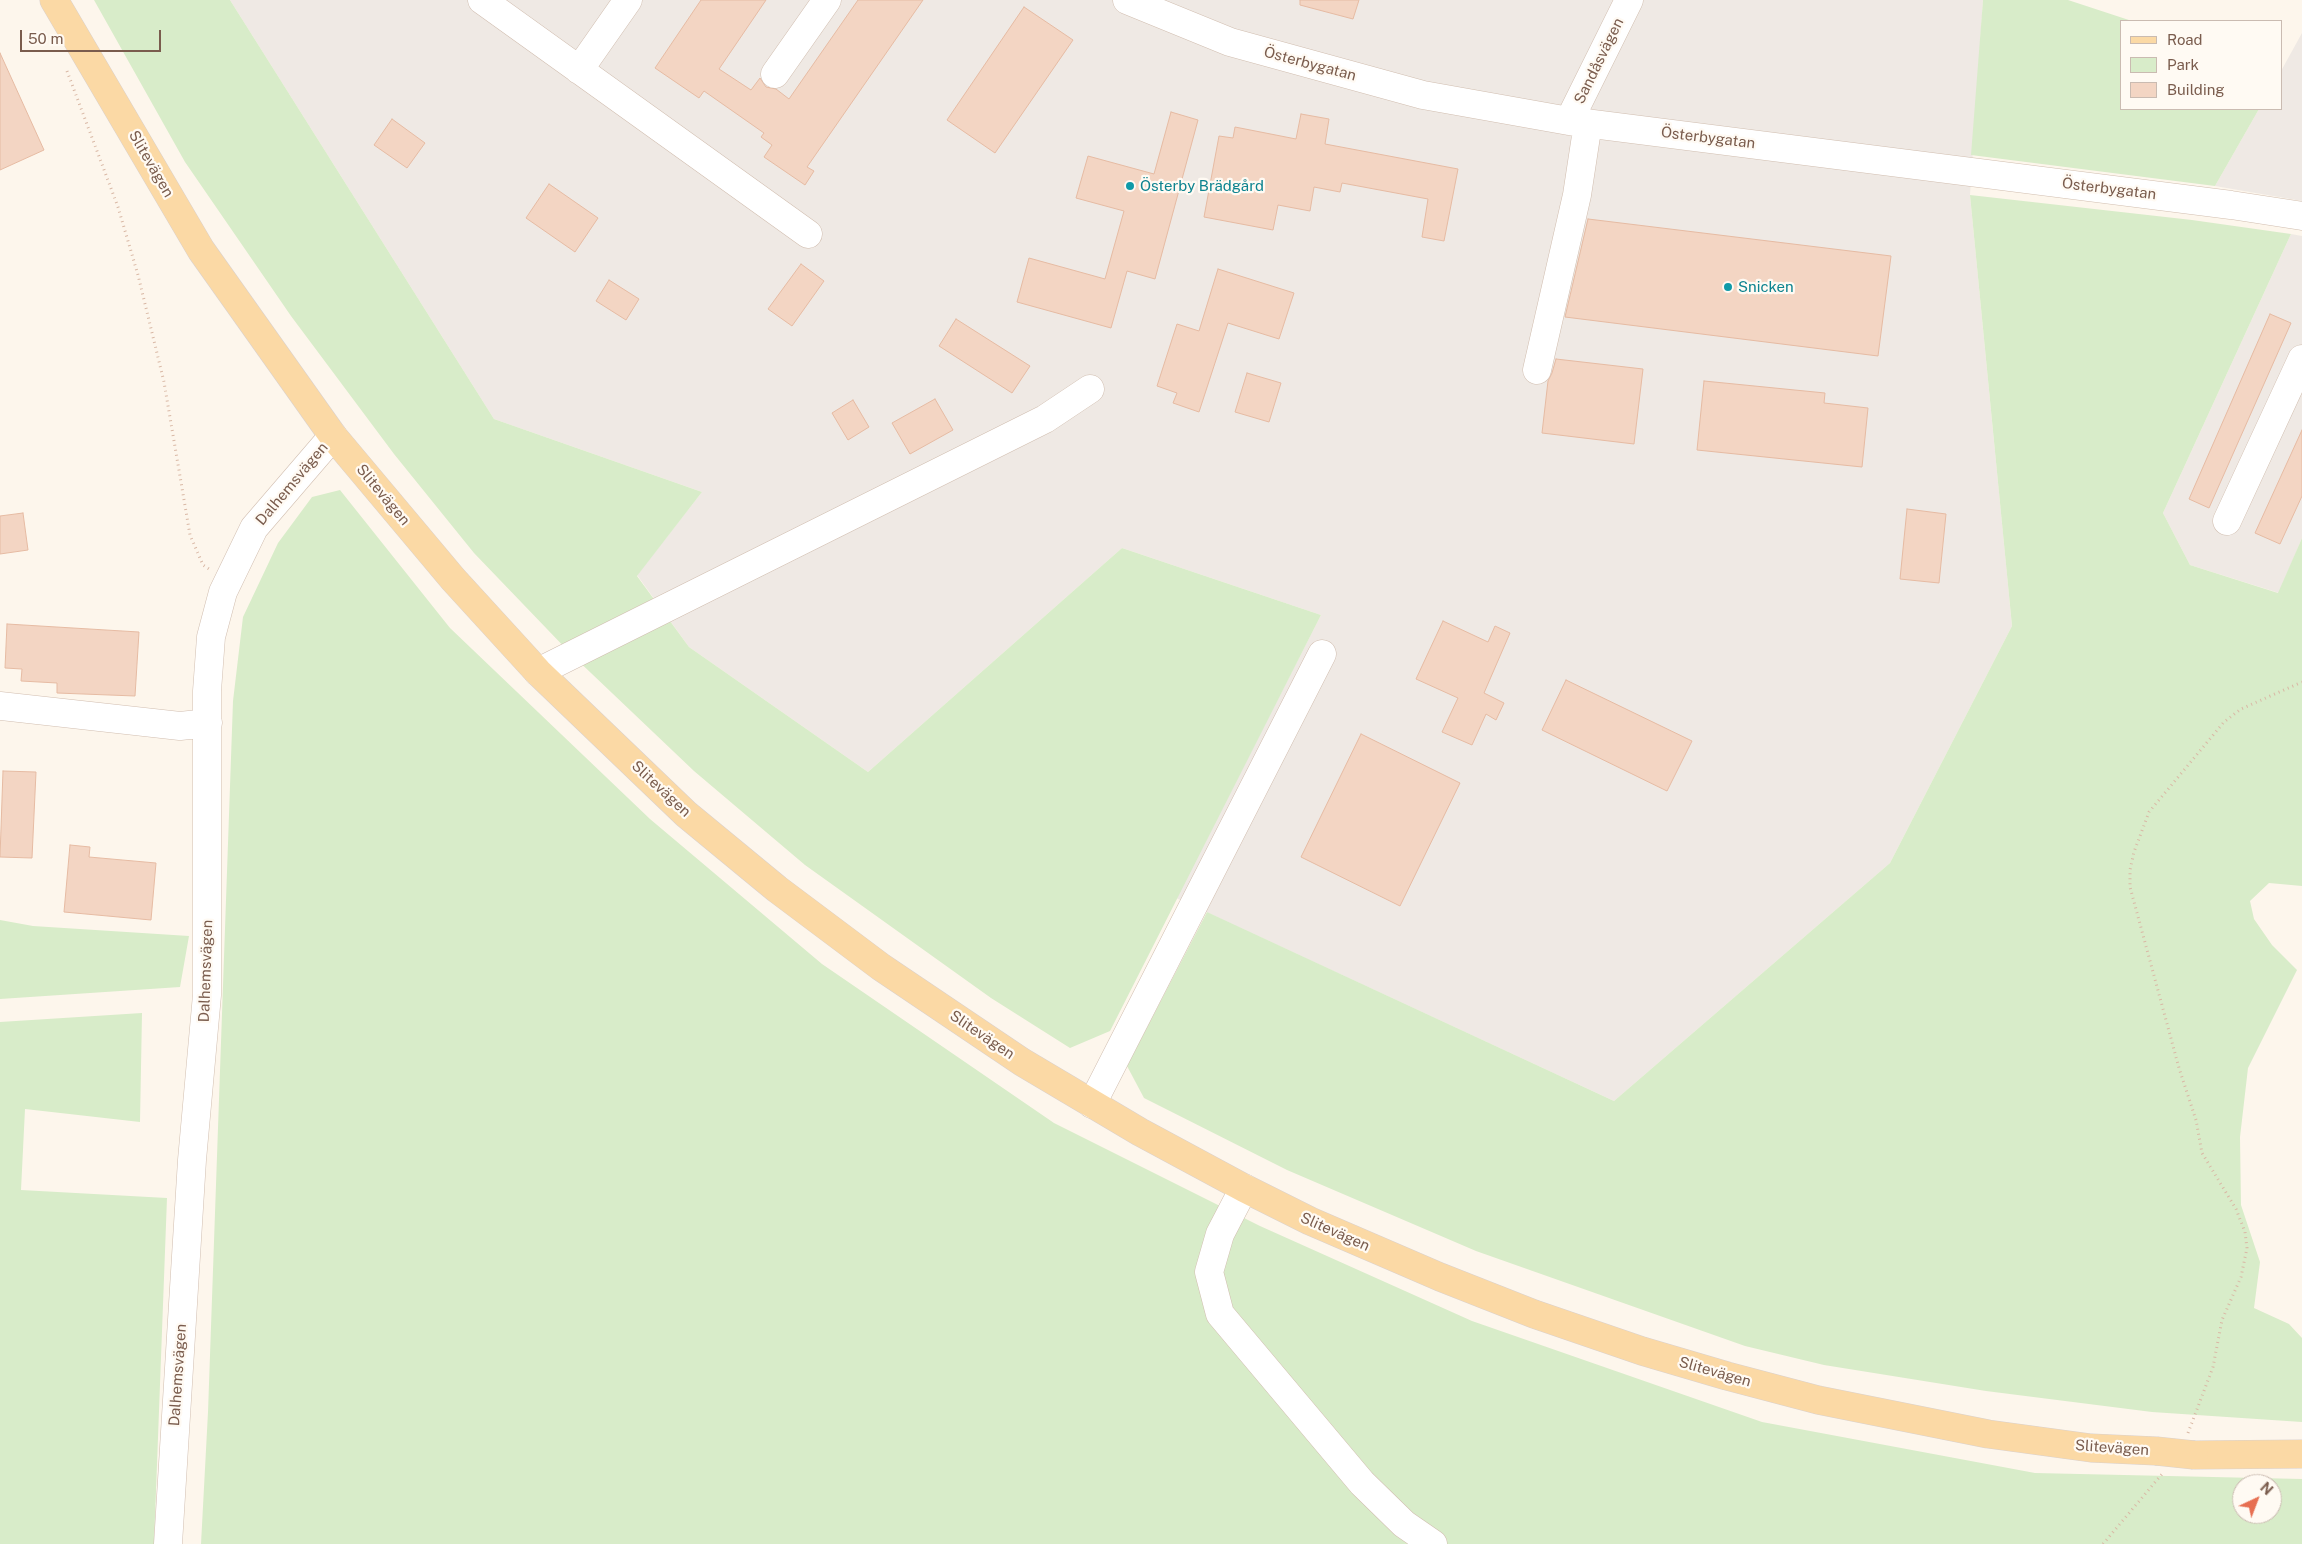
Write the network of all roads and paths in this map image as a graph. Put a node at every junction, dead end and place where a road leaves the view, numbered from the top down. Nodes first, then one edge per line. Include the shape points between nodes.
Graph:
1 (54, 0) edge
2 (482, 0) edge
3 (628, 0) edge
4 (827, 0) edge
5 (1127, 0) edge
6 (1629, 0) edge
7 (66, 68) dead end
8 (579, 70) junction
9 (775, 74) dead end
10 (1579, 122) junction
11 (2302, 216) edge
12 (808, 234) dead end
13 (2302, 359) edge
14 (1538, 370) dead end
15 (1090, 389) dead end
16 (334, 436) junction
17 (2227, 522) dead end
18 (229, 580) junction
19 (1322, 654) dead end
20 (538, 672) junction
21 (2302, 682) edge
22 (0, 706) edge
23 (208, 723) junction
24 (1092, 1104) junction
25 (1244, 1188) junction
26 (2190, 1445) junction
27 (2302, 1454) edge
28 (2161, 1460) junction
29 (168, 1544) edge
30 (1433, 1544) edge
31 (2103, 1544) edge

1 - 16 main road, Slitevägen via 201,250
2 - 8 street
3 - 8 street
4 - 9 street
5 - 10 street, Österbygatan via 1230,42 1413,93
6 - 10 street, Sandåsvägen
7 - 18 path via 118,207 138,275 164,382 190,535 203,565
8 - 12 street
10 - 11 street, Österbygatan
10 - 14 street, Sandåsvägen via 1577,195
13 - 17 street
15 - 20 street via 1045,419
16 - 18 street, Dalhemsvägen via 254,528
16 - 20 main road, Slitevägen via 453,579
18 - 23 street, Dalhemsvägen via 211,637
19 - 24 street
20 - 24 main road, Slitevägen via 686,814 778,890 881,967 1022,1062
21 - 26 path via 2241,709 2224,722 2149,812 2130,870 2130,887 2196,1120 2202,1153 2236,1209 2247,1248 2241,1277 2222,1320 2213,1367
22 - 23 street via 180,726
23 - 29 street, Dalhemsvägen via 207,994 192,1160
24 - 25 main road, Slitevägen
25 - 28 main road, Slitevägen via 1318,1225 1440,1277 1600,1337 1727,1376 1818,1400 1988,1434
25 - 30 street via 1220,1234 1208,1272 1220,1314 1362,1483 1404,1524
26 - 27 main road, Slitevägen
26 - 28 main road, Slitevägen, bridge
28 - 31 path via 2150,1490

